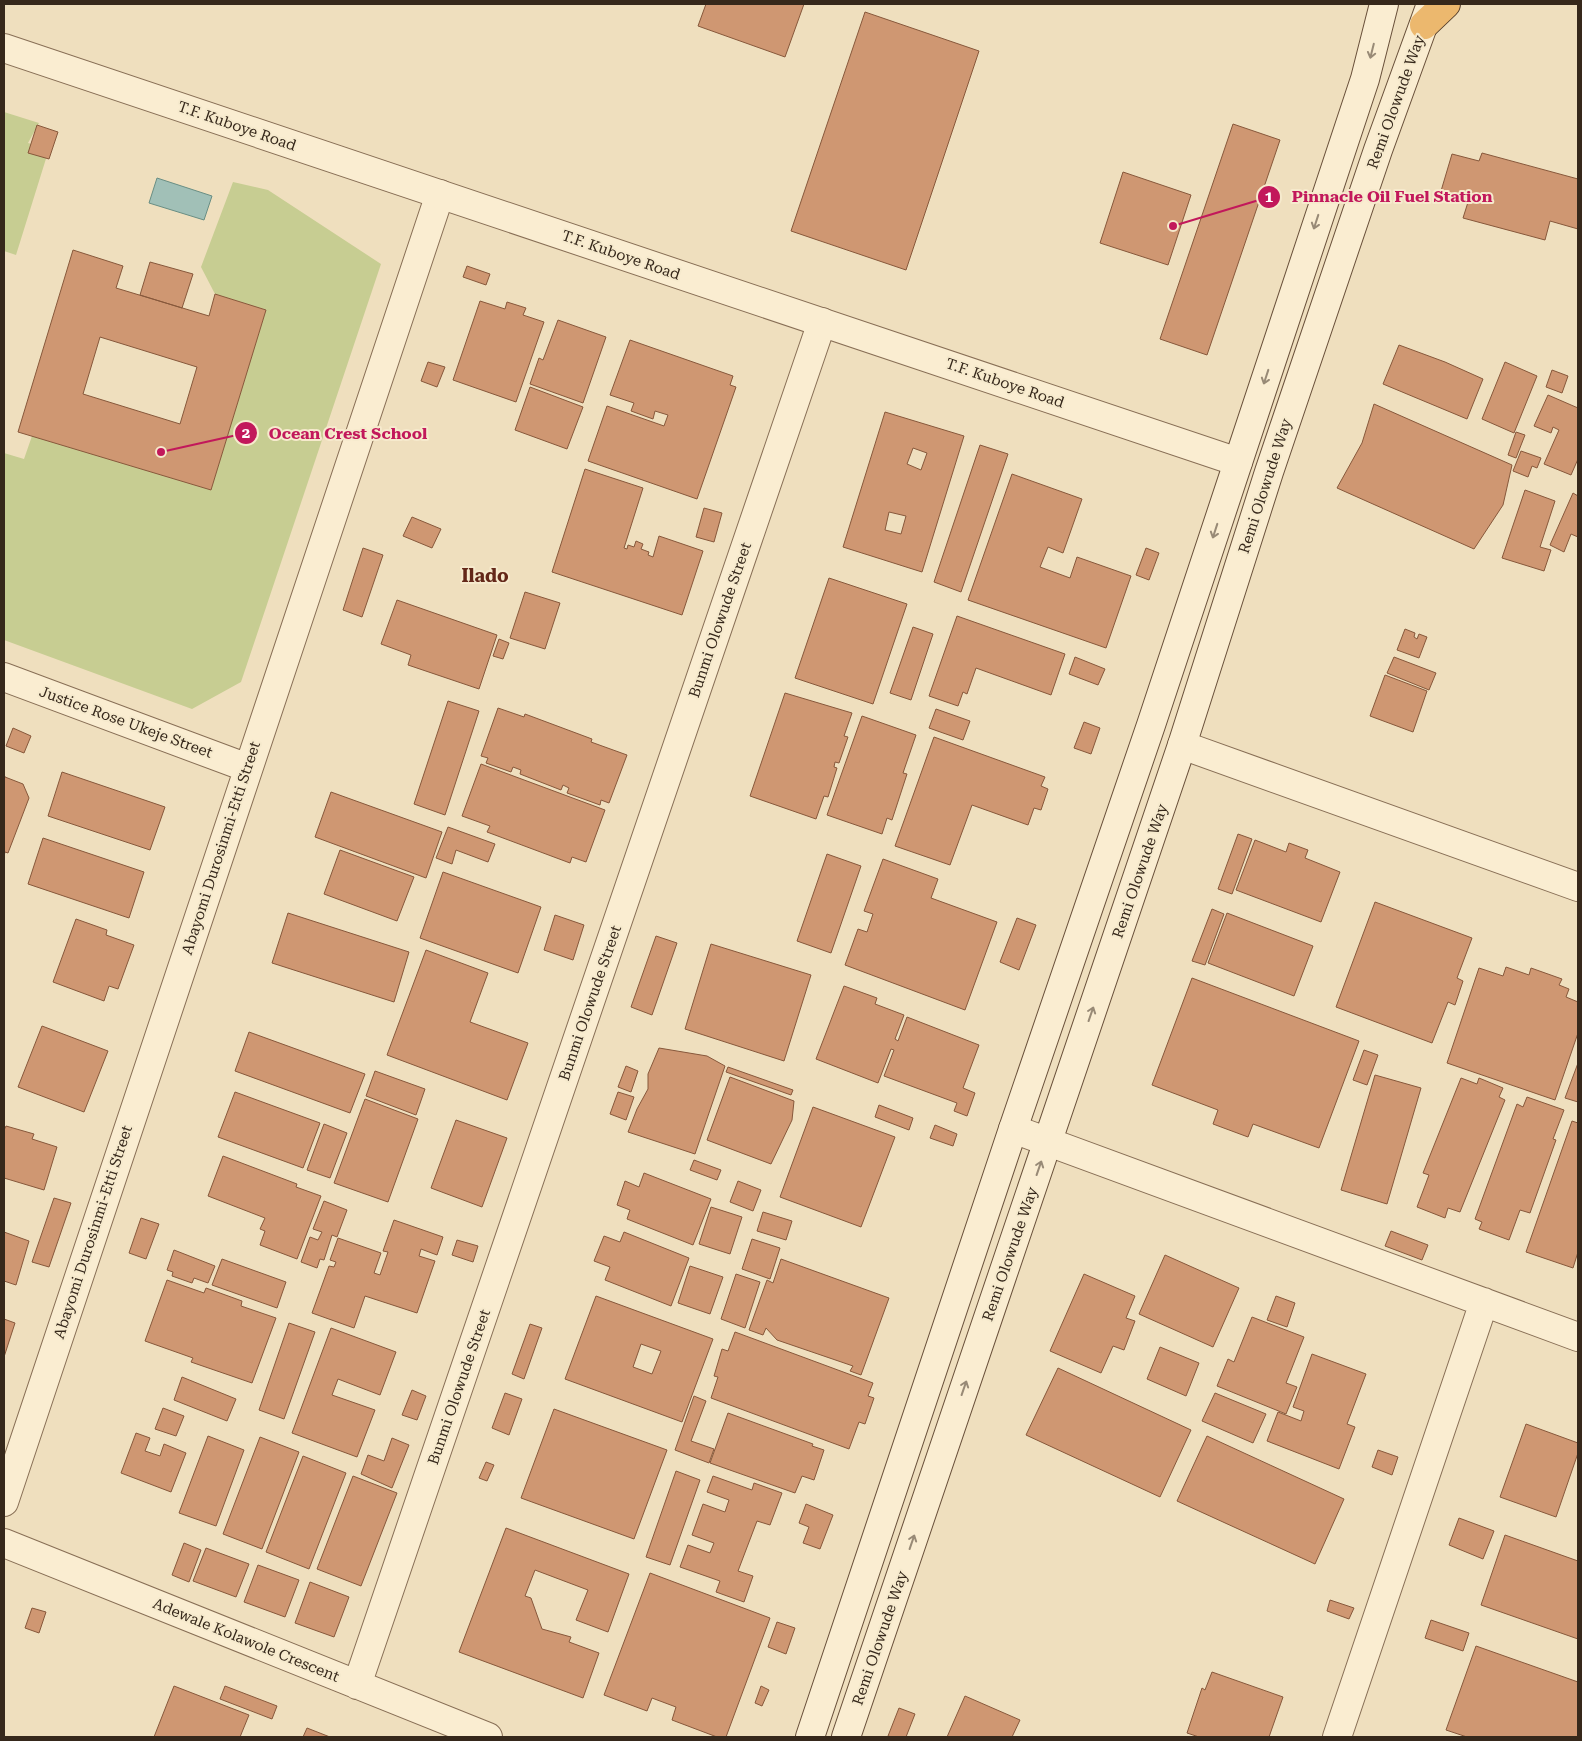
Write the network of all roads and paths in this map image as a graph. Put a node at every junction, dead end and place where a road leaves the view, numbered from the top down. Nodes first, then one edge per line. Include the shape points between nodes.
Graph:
1 (1384, 4) edge
2 (1446, 4) edge
3 (1428, 15) edge
4 (4, 48) edge
5 (440, 194) junction
6 (822, 322) junction
7 (1238, 462) junction
8 (4, 677) edge
9 (1182, 745) junction
10 (248, 768) junction
11 (1578, 887) edge
12 (1013, 1129) junction
13 (1048, 1141) junction
14 (1484, 1302) junction
15 (1578, 1337) edge
16 (4, 1502) edge
17 (4, 1543) edge
18 (357, 1685) junction
19 (488, 1737) edge
20 (810, 1737) edge
21 (846, 1737) edge
22 (1337, 1737) edge

1 -> 7 street via 1365,79
2 - 3 highway
3 - 9 street, Remi Olowude Way via 1378,150
4 - 5 street, T.F. Kuboye Road
5 - 6 street, T.F. Kuboye Road
5 - 10 street, Abayomi Durosinmi-Etti Street
6 - 7 street, T.F. Kuboye Road
6 - 18 street, Bunmi Olowude Street
7 -> 12 street
8 - 10 street, Justice Rose Ukeje Street
9 - 11 street
13 -> 9 street, Remi Olowude Way
10 - 16 street, Abayomi Durosinmi-Etti Street
12 - 13 street
12 - 20 street
13 - 14 street
21 -> 13 street, Remi Olowude Way
14 - 15 street
14 - 22 street
17 - 18 street, Adewale Kolawole Crescent
18 - 19 street, Adewale Kolawole Crescent

